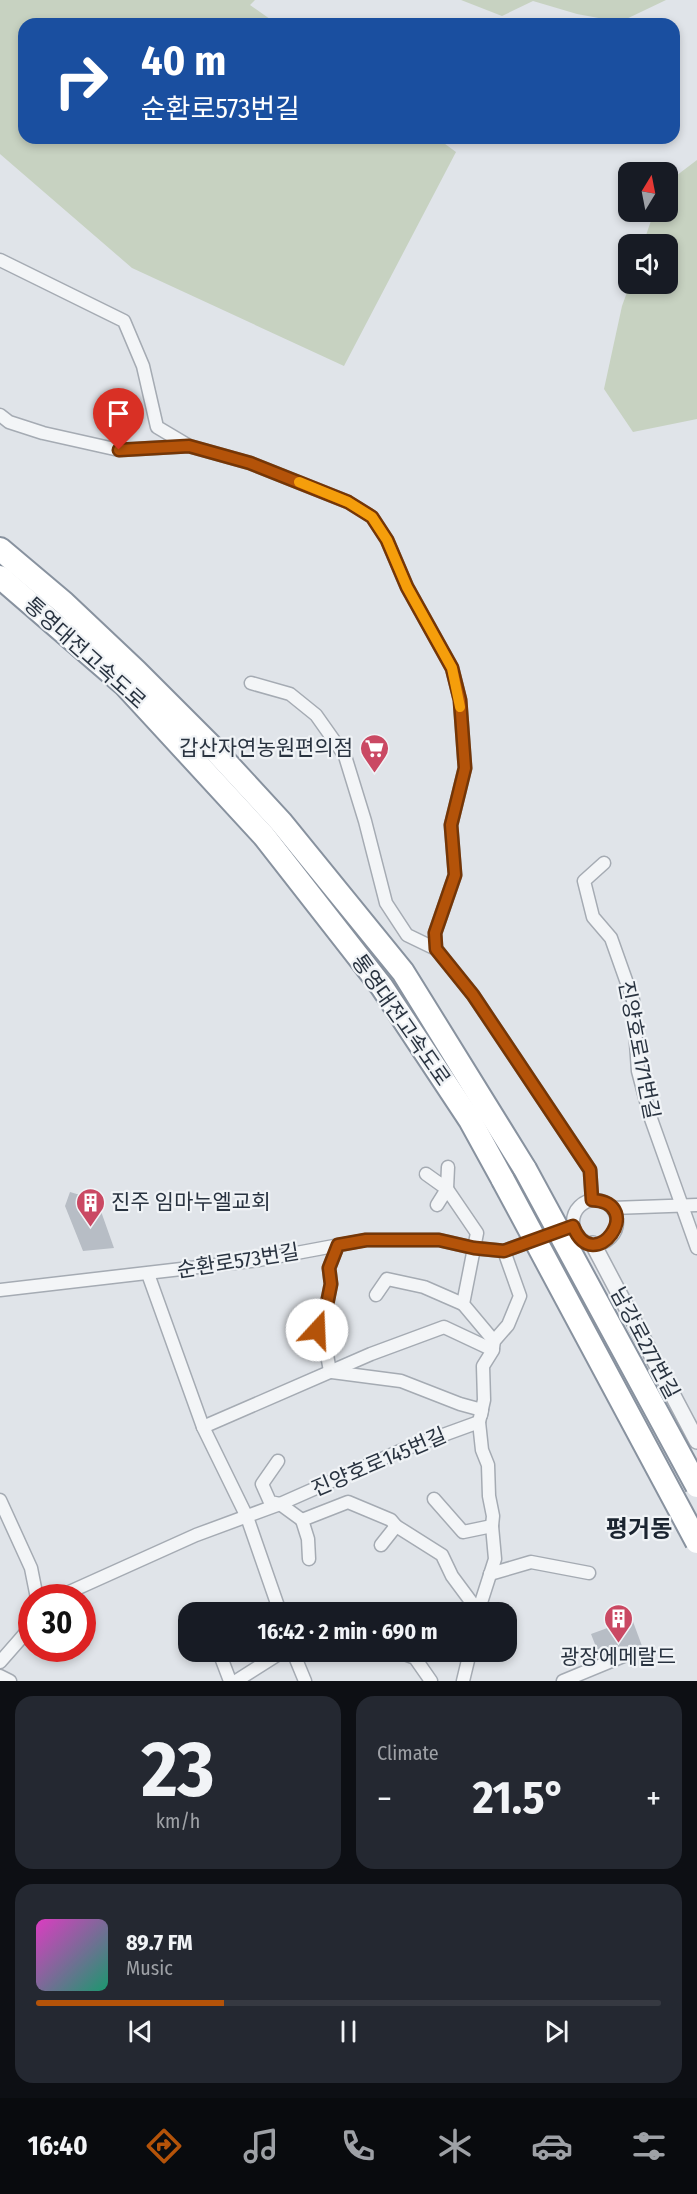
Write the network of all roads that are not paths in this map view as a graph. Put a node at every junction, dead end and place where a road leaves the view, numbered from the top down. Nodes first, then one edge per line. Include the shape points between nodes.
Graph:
1 (0, 260) edge
2 (0, 415) edge
3 (189, 446) junction
4 (0, 549) edge
5 (0, 577) edge
6 (251, 683) dead end
7 (604, 863) dead end
8 (436, 949) junction
9 (448, 1167) dead end
10 (426, 1174) dead end
11 (447, 1189) junction
12 (592, 1200) junction
13 (437, 1205) dead end
14 (697, 1205) edge
15 (681, 1207) junction
16 (612, 1208) junction
17 (573, 1226) junction
18 (593, 1244) junction
19 (338, 1245) junction
20 (474, 1248) junction
21 (697, 1248) edge
22 (504, 1251) junction
23 (148, 1274) junction
24 (0, 1290) edge
25 (376, 1295) dead end
26 (463, 1304) junction
27 (493, 1346) junction
28 (330, 1371) junction
29 (480, 1418) junction
30 (203, 1426) junction
31 (697, 1441) edge
32 (278, 1461) dead end
33 (697, 1486) edge
34 (434, 1499) dead end
35 (0, 1500) edge
36 (280, 1504) junction
37 (247, 1517) junction
38 (302, 1520) junction
39 (396, 1526) junction
40 (492, 1526) junction
41 (697, 1542) edge
42 (381, 1545) dead end
43 (309, 1559) dead end
44 (589, 1573) dead end
45 (490, 1574) junction
46 (34, 1584) edge
47 (87, 1584) edge
48 (277, 1602) edge
49 (470, 1602) edge
50 (480, 1602) edge
51 (18, 1642) edge
52 (626, 1655) dead end
53 (0, 1662) edge
54 (223, 1662) edge
55 (266, 1662) edge
56 (297, 1662) edge
57 (418, 1662) edge
58 (468, 1662) edge
59 (0, 1676) edge
60 (10, 1681) edge
61 (230, 1681) edge
62 (236, 1681) edge
63 (305, 1681) edge
64 (431, 1681) edge
65 (463, 1681) edge
66 (563, 1681) edge

1 - 3 street via 124,321 143,366 157,427
2 - 3 street via 43,433 119,450
3 - 8 street via 260,467 348,502 372,517 452,668 460,700 465,768 451,825 455,875 435,933
4 - 33 highway, 통영대전고속도로, bridge via 64,603 211,746 281,822 403,972 525,1169
5 - 41 highway, 통영대전고속도로, bridge via 125,685 264,836 382,987 470,1120
6 - 8 street via 290,694 316,715 345,756 386,903 407,935
7 - 15 street, 진양호로171번길 via 584,880 593,917 611,938 633,1000 638,1071
8 - 12 street via 473,995 590,1170
9 - 11 street
10 - 11 street
11 - 13 street
11 - 20 street via 477,1233
12 - 16 street
12 - 17 street via 579,1207
14 - 15 street
15 - 16 street
15 - 21 street, 진양호로171번길
16 - 18 street via 617,1221 612,1235 601,1244
17 - 18 street via 580,1239
17 - 22 street, 순환로573번길
18 - 31 street, 남강로277번길
19 - 20 street, 순환로573번길 via 366,1240 439,1240
19 - 23 street, 순환로573번길
19 - 28 street via 329,1268 327,1304 321,1315 315,1317 320,1347 327,1355
20 - 22 street, 순환로573번길
20 - 26 street
22 - 27 street, 진양호로145번길 via 520,1296
23 - 24 street, 순환로573번길
23 - 30 street
25 - 26 street via 387,1279 424,1287
26 - 27 street
27 - 28 street via 444,1327
27 - 29 street, 진양호로145번길 via 483,1366
28 - 29 street, 진양호로145번길 via 401,1381 482,1410
28 - 30 street
29 - 36 street, 진양호로145번길
29 - 40 street, 진양호로145번길 via 494,1516
30 - 37 street
32 - 36 street via 262,1485 270,1502
34 - 40 street via 463,1532
35 - 46 street via 31,1568
36 - 37 street, 진양호로145번길
36 - 38 street, 진양호로145번길
37 - 47 street, 진양호로145번길 via 196,1535
37 - 48 street
38 - 39 street, 진양호로145번길 via 348,1502 391,1520
38 - 43 street
39 - 42 street
39 - 49 street, 진양호로145번길 via 442,1555
40 - 45 street, 진양호로145번길 via 495,1559
44 - 45 street via 531,1562
45 - 50 street, 진양호로145번길
51 - 53 street
52 - 66 street
54 - 61 street
55 - 62 street
56 - 63 street
57 - 64 street
58 - 65 street
59 - 60 street

